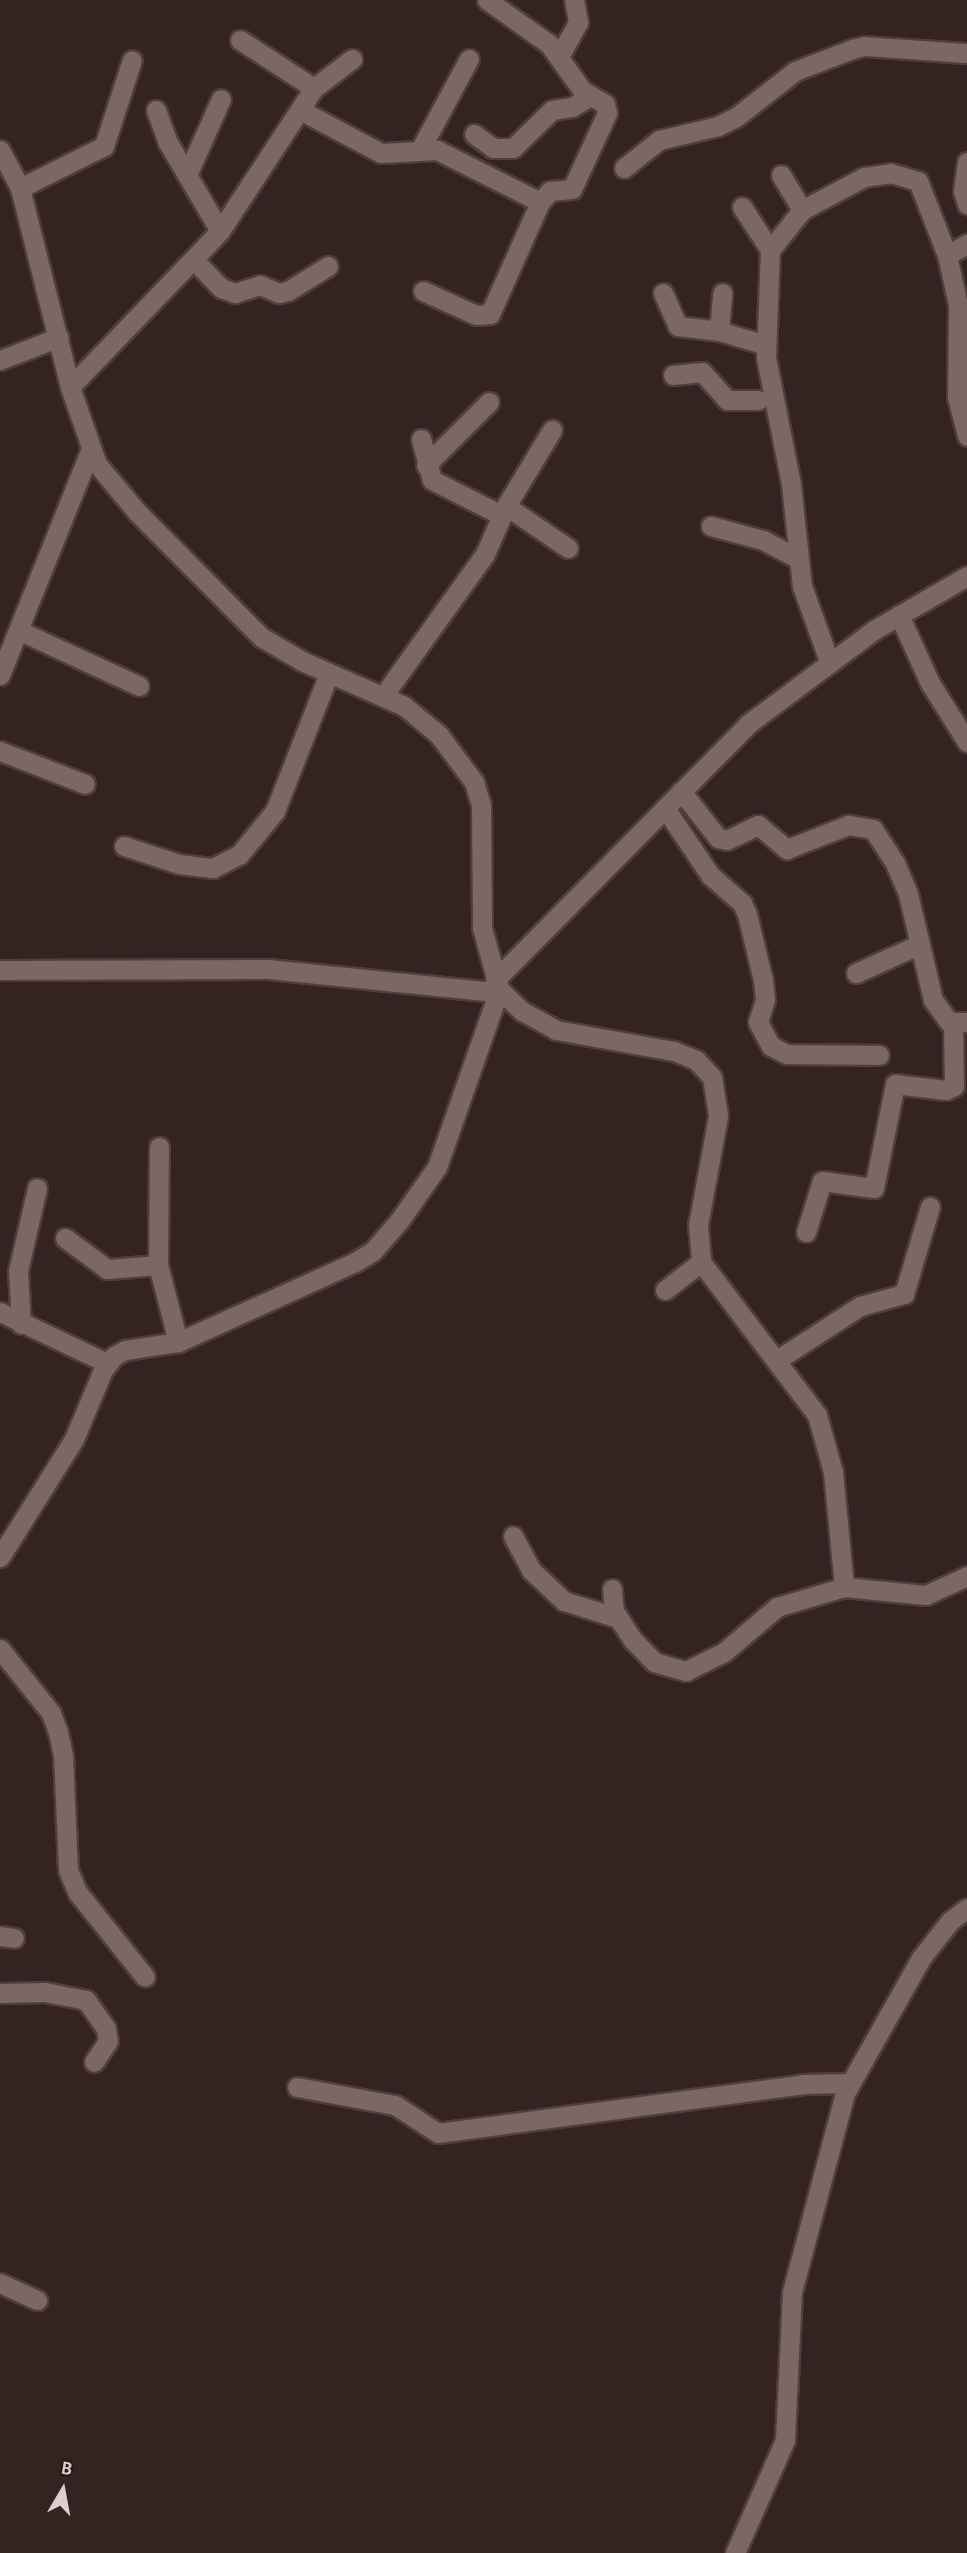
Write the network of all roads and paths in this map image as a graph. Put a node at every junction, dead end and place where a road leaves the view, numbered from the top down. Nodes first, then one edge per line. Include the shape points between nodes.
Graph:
1 (487, 0) edge
2 (574, 0) edge
3 (240, 40) dead end
4 (967, 52) edge
5 (560, 55) junction
6 (352, 59) dead end
7 (469, 59) dead end
8 (132, 60) dead end
9 (314, 88) junction
10 (590, 96) junction
11 (221, 99) dead end
12 (156, 110) dead end
13 (302, 111) junction
14 (474, 134) dead end
15 (421, 148) junction
16 (0, 150) edge
17 (967, 162) edge
18 (624, 168) dead end
19 (187, 175) junction
20 (781, 175) dead end
21 (20, 188) junction
22 (540, 202) junction
23 (967, 204) edge
24 (742, 206) dead end
25 (802, 210) junction
26 (219, 231) junction
27 (967, 244) edge
28 (770, 250) junction
29 (947, 255) junction
30 (194, 260) junction
31 (328, 267) dead end
32 (423, 291) dead end
33 (663, 293) dead end
34 (722, 293) dead end
35 (719, 331) junction
36 (59, 337) junction
37 (962, 341) edge
38 (766, 345) junction
39 (0, 359) edge
40 (673, 375) dead end
41 (70, 387) junction
42 (767, 399) junction
43 (489, 402) dead end
44 (552, 430) dead end
45 (966, 431) edge
46 (421, 439) dead end
47 (90, 451) junction
48 (426, 465) junction
49 (503, 510) junction
50 (711, 526) dead end
51 (568, 548) dead end
52 (797, 558) junction
53 (967, 576) edge
54 (899, 615) junction
55 (20, 631) junction
56 (830, 662) junction
57 (328, 673) junction
58 (0, 675) edge
59 (139, 686) dead end
60 (383, 696) junction
61 (967, 742) edge
62 (0, 751) edge
63 (85, 784) dead end
64 (681, 791) junction
65 (665, 808) junction
66 (124, 846) dead end
67 (918, 945) junction
68 (0, 970) edge
69 (856, 973) dead end
70 (499, 989) junction
71 (960, 1022) edge
72 (879, 1055) dead end
73 (159, 1147) dead end
74 (37, 1188) dead end
75 (930, 1207) dead end
76 (806, 1232) dead end
77 (65, 1238) dead end
78 (701, 1262) junction
79 (158, 1265) junction
80 (665, 1290) dead end
81 (0, 1312) edge
82 (21, 1324) junction
83 (178, 1342) junction
84 (777, 1360) junction
85 (107, 1363) junction
86 (513, 1536) dead end
87 (0, 1556) edge
88 (967, 1576) edge
89 (844, 1587) junction
90 (612, 1589) dead end
91 (618, 1618) junction
92 (0, 1648) edge
93 (967, 1908) edge
94 (145, 1977) dead end
95 (0, 1993) edge
96 (94, 2062) dead end
97 (297, 2087) dead end
98 (848, 2088) junction
99 (0, 2283) edge
100 (37, 2300) dead end
101 (735, 2553) edge

1 - 5 street
2 - 5 street via 578,22
3 - 9 street
4 - 18 street via 852,49 796,71 718,126 659,140
5 - 10 street
6 - 9 street
7 - 15 street
8 - 21 street via 104,146
9 - 13 street
10 - 14 street via 572,107 552,110 513,148 493,148
10 - 22 street via 606,104 604,127 572,189 550,191
11 - 19 street
12 - 19 street via 159,126
13 - 15 street via 381,153 394,155
13 - 26 street
15 - 22 street via 437,150
16 - 21 street
17 - 23 street via 963,191
19 - 26 street
20 - 25 street
21 - 36 street
22 - 32 street via 490,314 475,315
24 - 28 street
25 - 28 street
25 - 29 street via 864,177 906,174 918,181
26 - 30 street
27 - 29 street
28 - 38 street
29 - 37 street
30 - 31 street via 221,288 235,293 260,285 279,293 288,291
30 - 41 street
33 - 35 street via 678,326
34 - 35 street
35 - 38 street
36 - 39 street
36 - 41 street
37 - 45 street via 957,397
38 - 42 street
40 - 42 street via 702,372 727,400
41 - 47 street
42 - 52 street via 791,484
43 - 48 street
44 - 49 street
46 - 48 street
47 - 55 street
47 - 57 street via 138,513 261,637
48 - 49 street via 440,487
49 - 51 street
49 - 60 street via 485,554
50 - 52 street via 763,540
52 - 56 street via 802,586
53 - 54 street
54 - 56 street
54 - 61 street via 929,683
55 - 58 street
55 - 59 street
56 - 64 street via 748,724
57 - 60 street
57 - 66 street via 275,811 239,855 213,867 179,864
60 - 70 street via 439,736 474,782 481,805 482,928
62 - 63 street
64 - 65 street
64 - 67 street via 718,838 727,840 758,825 787,849 848,825 873,829 908,894
65 - 70 street
65 - 72 street via 710,875 742,903 747,914 763,980 765,1000 758,1022 771,1046 786,1054
67 - 69 street
67 - 71 street via 930,993 940,1012
68 - 70 street via 268,969
70 - 78 street via 537,1022 556,1030 674,1051 696,1060 712,1077 718,1116 698,1225
70 - 83 street via 437,1167 420,1196 373,1251
71 - 76 street via 954,1086 946,1090 895,1084 874,1188 822,1181
73 - 79 street
74 - 82 street via 18,1271
75 - 84 street via 904,1294 860,1306
77 - 79 street via 107,1269
78 - 80 street
78 - 84 street
79 - 83 street
81 - 82 street
82 - 85 street
83 - 85 street via 125,1350
84 - 89 street via 809,1400 828,1447
85 - 87 street via 74,1439
86 - 91 street via 532,1571 564,1601
88 - 89 street via 926,1595
89 - 91 street via 777,1607 724,1652 686,1671 654,1662
90 - 91 street
92 - 94 street via 51,1713 58,1732 64,1755 68,1870 78,1893
93 - 98 street via 921,1958
95 - 96 street via 45,1992 86,2000 106,2029 107,2041
97 - 98 street via 396,2105 438,2133 803,2084
98 - 101 street via 792,2292 785,2440
99 - 100 street

